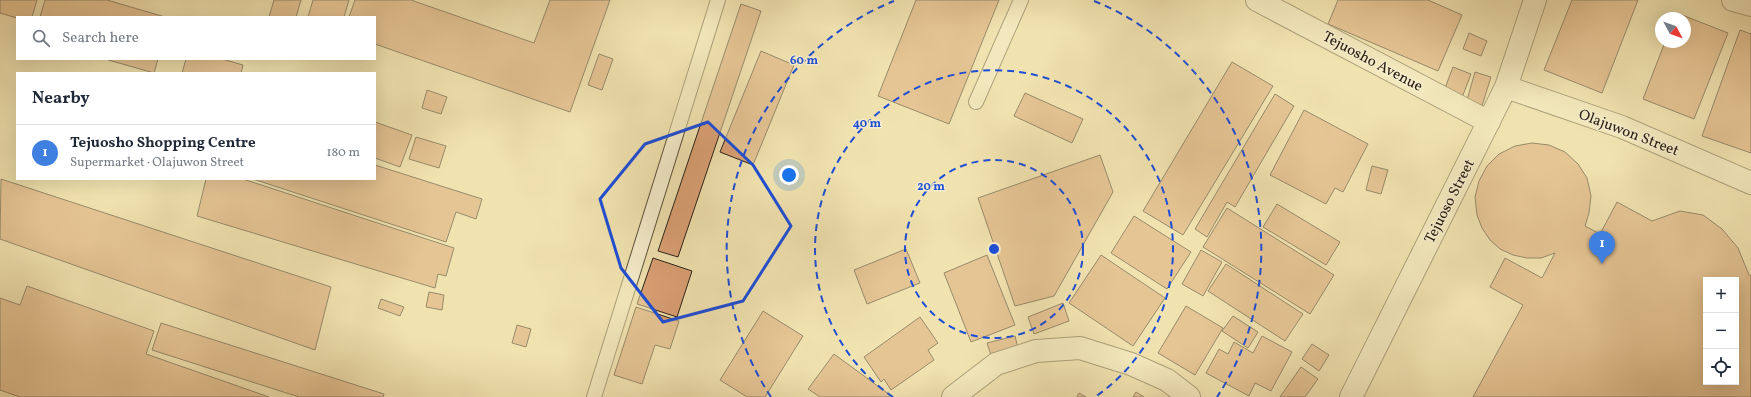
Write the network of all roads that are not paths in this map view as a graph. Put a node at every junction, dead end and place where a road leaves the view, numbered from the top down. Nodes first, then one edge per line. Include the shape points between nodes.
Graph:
1 (1021, 0) edge
2 (1257, 0) edge
3 (1535, 0) edge
4 (1733, 0) edge
5 (713, 2) edge
6 (1751, 5) edge
7 (1506, 87) junction
8 (976, 102) dead end
9 (1489, 122) junction
10 (1751, 183) edge
11 (594, 397) edge
12 (952, 397) edge
13 (1189, 397) edge
14 (1350, 397) edge

1 - 8 lane
2 - 9 street, Tejuosho Avenue
3 - 7 street, Tejuoso Street
4 - 6 street
5 - 11 lane
7 - 9 street, Tejuoso Street
7 - 10 street, Olajuwon Street via 1622,127
9 - 14 street, Tejuoso Street
12 - 13 street via 996,364 1036,351 1080,348 1131,364 1167,380

